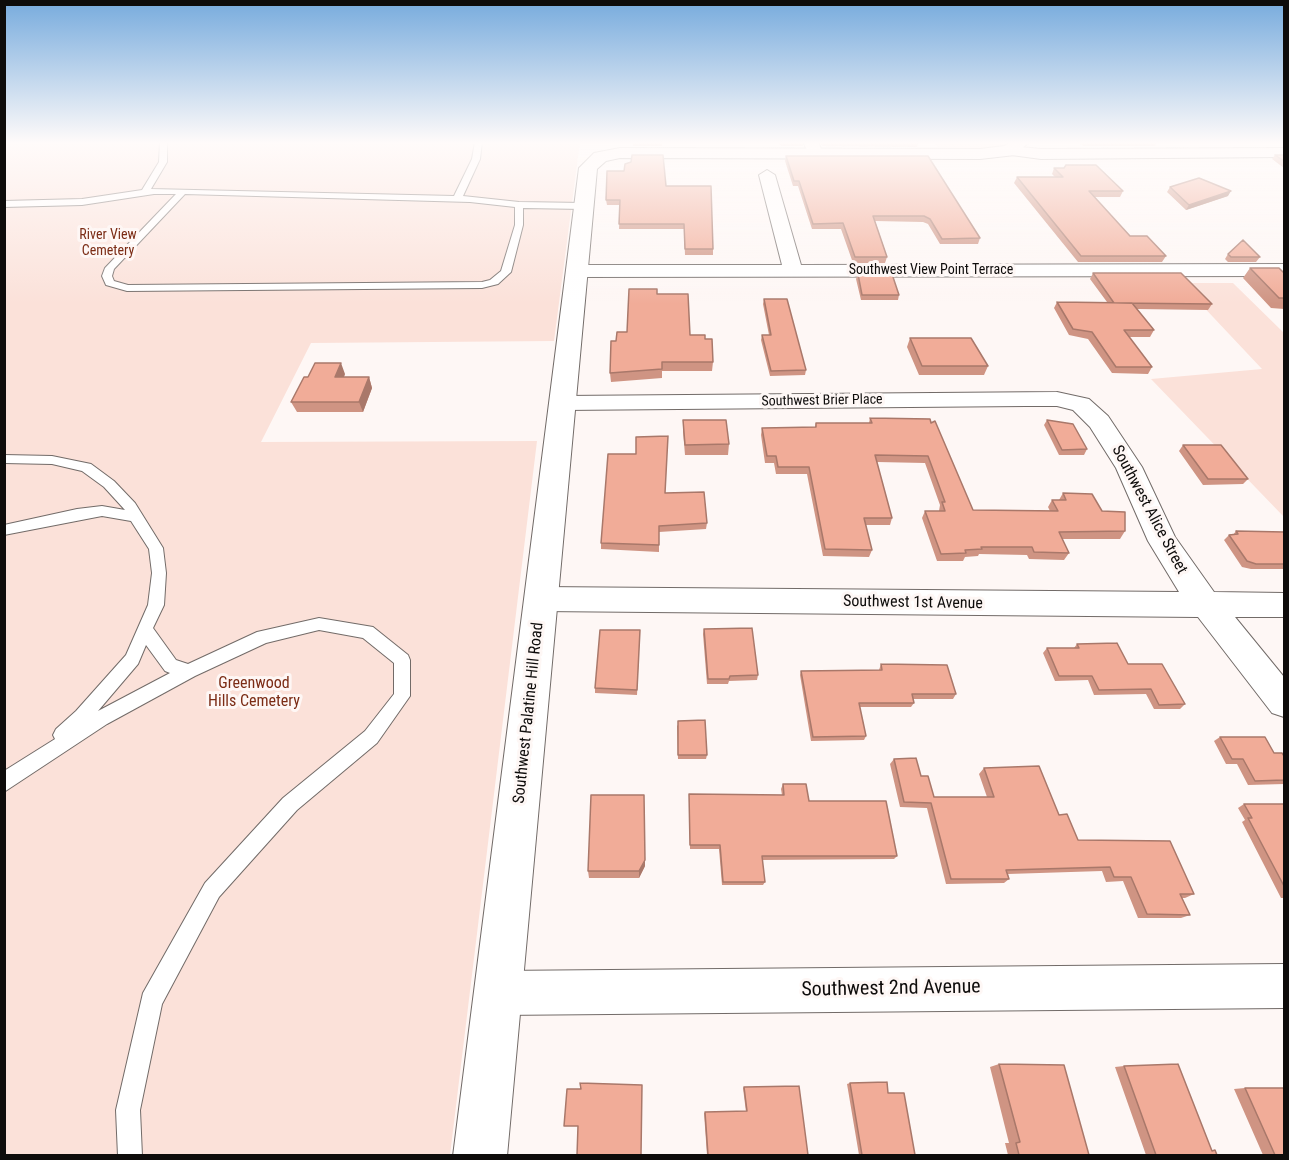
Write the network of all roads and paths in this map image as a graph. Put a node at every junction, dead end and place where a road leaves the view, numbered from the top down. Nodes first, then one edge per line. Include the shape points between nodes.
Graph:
1 (119, 196) edge
2 (179, 196) edge
3 (326, 196) edge
4 (458, 196) edge
5 (585, 196) edge
6 (773, 196) edge
7 (457, 199) junction
8 (4, 204) edge
9 (519, 205) junction
10 (584, 206) junction
11 (1284, 270) edge
12 (578, 271) junction
13 (793, 271) junction
14 (562, 403) junction
15 (1081, 404) joint
16 (4, 459) edge
17 (135, 517) junction
18 (4, 530) edge
19 (541, 599) junction
20 (1284, 605) edge
21 (1207, 606) junction
22 (145, 628) junction
23 (189, 671) junction
24 (1284, 702) edge
25 (11, 778) edge
26 (1284, 986) edge
27 (498, 993) junction
28 (130, 1155) edge
29 (480, 1155) edge

1 - 8 lane via 82,202
2 - 9 lane via 110,268 106,276 110,284 127,288 482,285 494,282 506,272 519,225
3 - 7 lane
4 - 7 lane
5 - 10 street, Southwest Palatine Hill Road
6 - 13 street
7 - 9 lane
9 - 10 lane
10 - 12 street, Southwest Palatine Hill Road
11 - 13 street, Southwest View Point Terrace
12 - 13 street, Southwest View Point Terrace
12 - 14 street, Southwest Palatine Hill Road
14 - 15 street, Southwest Brier Place via 1026,399
14 - 19 street, Southwest Palatine Hill Road
15 - 21 street, Southwest Alice Street via 1091,411 1119,452 1162,541
16 - 17 lane via 52,460 86,466 109,484
17 - 18 lane via 102,511
17 - 22 lane via 156,548 159,573 156,605
19 - 21 street, Southwest 1st Avenue
19 - 27 street, Southwest Palatine Hill Road
20 - 21 street, Southwest 1st Avenue
21 - 24 street, Southwest Alice Street
22 - 23 lane via 171,666
22 - 25 lane via 132,659 82,717
23 - 25 lane via 101,718
23 - 28 lane via 263,637 319,624 367,632 402,660 402,696 371,737 290,804 212,890 151,1001 128,1110
26 - 27 street, Southwest 2nd Avenue
27 - 29 street, Southwest Palatine Hill Road

